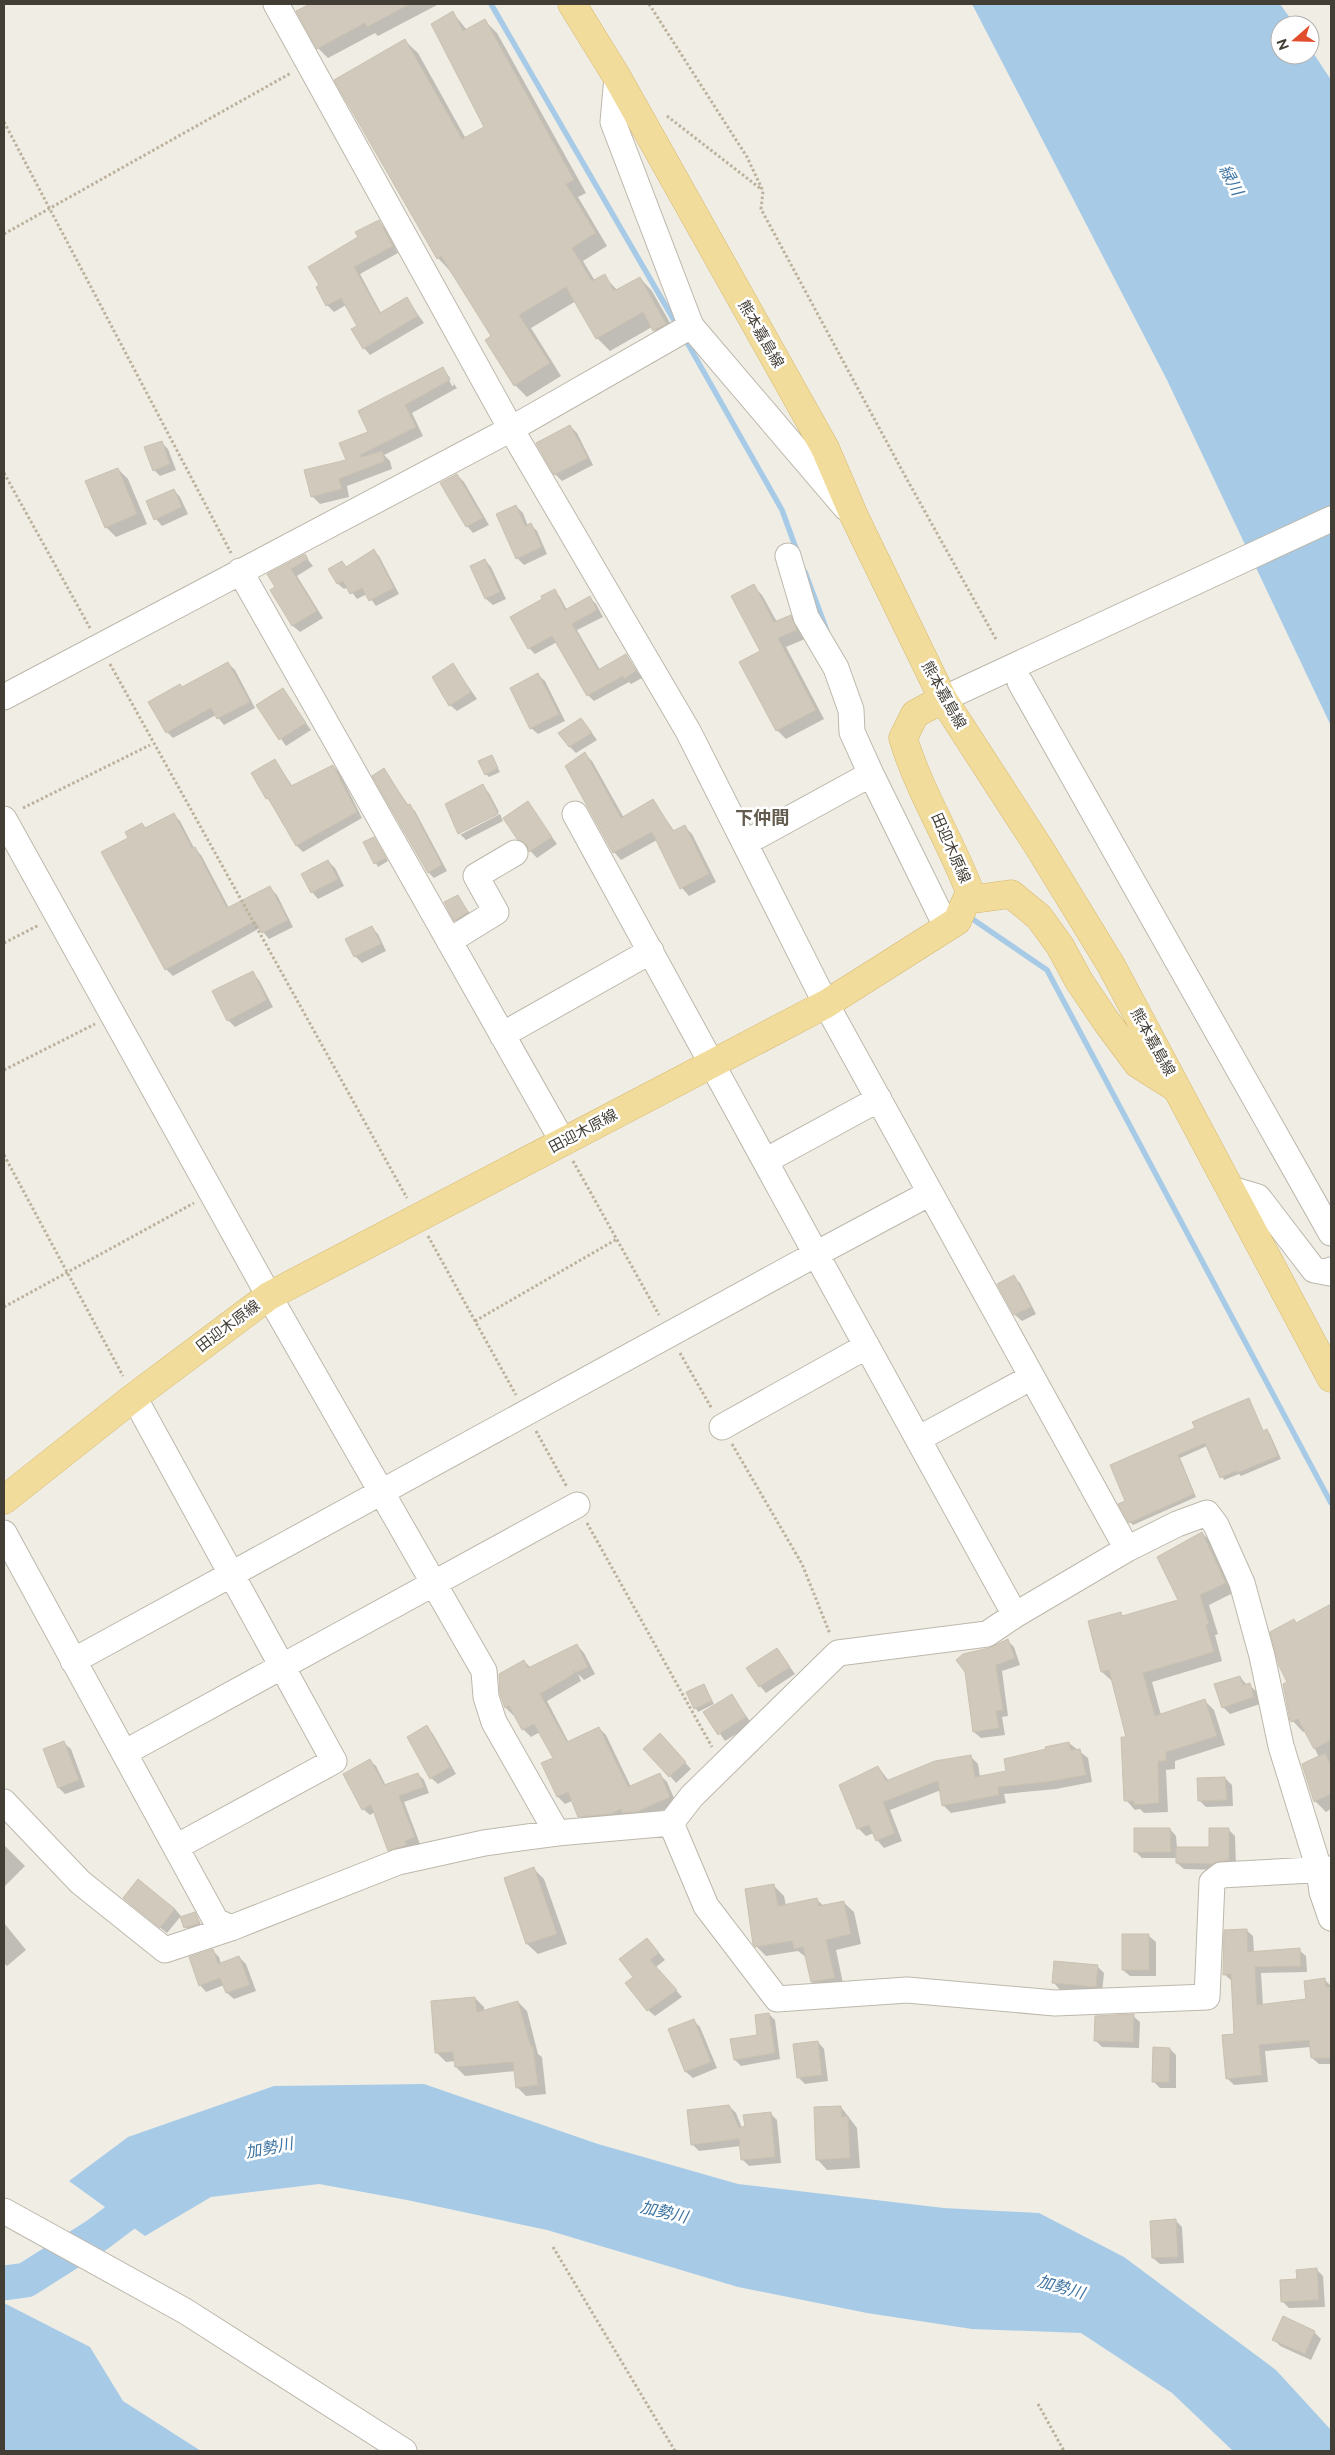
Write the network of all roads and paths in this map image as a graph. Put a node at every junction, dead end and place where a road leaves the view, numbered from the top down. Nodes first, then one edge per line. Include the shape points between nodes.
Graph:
1 (276, 4) edge
2 (572, 4) edge
3 (649, 4) edge
4 (309, 63) junction
5 (617, 77) junction
6 (663, 113) dead end
7 (4, 122) edge
8 (763, 191) junction
9 (49, 208) junction
10 (4, 234) edge
11 (691, 326) junction
12 (511, 429) junction
13 (4, 473) edge
14 (855, 518) junction
15 (1331, 519) edge
16 (788, 556) dead end
17 (240, 571) junction
18 (998, 640) dead end
19 (100, 646) junction
20 (1020, 682) dead end
21 (954, 694) junction
22 (4, 697) edge
23 (150, 745) dead end
24 (871, 774) junction
25 (575, 814) dead end
26 (11, 815) edge
27 (745, 843) junction
28 (515, 853) dead end
29 (58, 915) junction
30 (957, 916) junction
31 (449, 941) junction
32 (4, 943) edge
33 (651, 951) junction
34 (826, 1004) junction
35 (113, 1016) junction
36 (502, 1035) junction
37 (712, 1064) junction
38 (4, 1070) edge
39 (1180, 1090) junction
40 (879, 1099) junction
41 (563, 1142) junction
42 (4, 1155) edge
43 (765, 1161) junction
44 (1231, 1189) junction
45 (212, 1193) junction
46 (930, 1193) junction
47 (418, 1218) junction
48 (1331, 1233) edge
49 (617, 1239) junction
50 (816, 1254) junction
51 (67, 1272) junction
52 (1331, 1273) edge
53 (269, 1296) junction
54 (4, 1307) edge
55 (476, 1321) junction
56 (669, 1333) junction
57 (867, 1346) junction
58 (1032, 1377) junction
59 (1331, 1378) edge
60 (134, 1397) junction
61 (526, 1412) junction
62 (722, 1427) junction
63 (918, 1439) junction
64 (381, 1492) junction
65 (4, 1500) edge
66 (578, 1505) junction
67 (4, 1533) edge
68 (1127, 1549) junction
69 (231, 1573) junction
70 (434, 1584) junction
71 (1015, 1614) junction
72 (838, 1653) junction
73 (74, 1661) junction
74 (282, 1666) junction
75 (124, 1753) junction
76 (722, 1766) junction
77 (4, 1802) edge
78 (671, 1823) junction
79 (557, 1833) junction
80 (176, 1848) junction
81 (1325, 1869) edge
82 (1331, 1918) edge
83 (231, 1928) junction
84 (4, 2211) edge
85 (553, 2247) dead end
86 (1038, 2404) dead end
87 (404, 2451) edge
88 (675, 2451) edge
89 (1064, 2451) edge

1 - 4 street
2 - 5 main road, 熊本嘉島線
3 - 8 path via 747,157
4 - 9 path
4 - 12 street
5 - 11 street via 613,122
5 - 14 main road, 熊本嘉島線 via 825,448
6 - 8 path
7 - 9 path
8 - 18 path via 761,209
9 - 10 path
9 - 17 path
11 - 12 street
11 - 14 street
12 - 17 street
12 - 27 street via 688,731
13 - 19 path
14 - 21 main road, 熊本嘉島線
15 - 21 street
16 - 24 street via 806,617 836,668 851,710 852,732
17 - 19 street
17 - 31 street
19 - 22 street
19 - 47 path
20 - 48 street
21 - 30 main road, 田迎木原線 via 915,714 903,738 911,764 956,855 970,892
21 - 39 main road, 熊本嘉島線
23 - 26 path
24 - 27 street
24 - 30 street
25 - 33 street
26 - 29 street
27 - 34 street
28 - 31 street via 476,876 496,912
29 - 32 path
29 - 35 street
30 - 34 main road, 田迎木原線
30 - 39 main road via 1011,894 1039,917 1095,1005 1138,1064
31 - 36 street
33 - 36 street
33 - 37 street
34 - 37 main road, 田迎木原線
34 - 40 street
35 - 38 path
35 - 45 street
36 - 41 street
37 - 41 main road, 田迎木原線
37 - 43 street
39 - 44 main road, 熊本嘉島線
40 - 43 street
40 - 46 street
41 - 47 main road, 田迎木原線
41 - 49 path
42 - 51 path
43 - 50 street
44 - 52 street via 1258,1197 1314,1270
44 - 59 main road, 熊本嘉島線
45 - 51 path
45 - 53 street
46 - 50 street
46 - 58 street
47 - 53 main road, 田迎木原線
47 - 55 path
49 - 55 path
49 - 56 path
50 - 56 street
50 - 57 street
51 - 54 path
51 - 60 path
53 - 60 main road, 田迎木原線
53 - 64 street
55 - 61 path
56 - 61 street
56 - 62 path
57 - 62 street
57 - 63 street
58 - 63 street
58 - 68 street
60 - 65 main road, 田迎木原線
60 - 69 street
61 - 64 street
61 - 66 path
62 - 72 path via 802,1564
63 - 71 street
64 - 69 street
64 - 70 street
66 - 70 street
66 - 76 path
67 - 73 street
68 - 71 street
68 - 81 street via 1207,1513 1216,1525 1242,1583 1281,1746
69 - 73 street
69 - 74 street
70 - 74 street
70 - 79 street via 484,1670 486,1697 494,1722
71 - 72 street via 987,1634
72 - 76 street
73 - 75 street
74 - 75 street
74 - 80 street via 334,1761
75 - 80 street
76 - 78 street
77 - 83 street via 80,1882 165,1950
78 - 79 street
78 - 81 street via 706,1906 776,1999 907,1990 1055,2003 1207,1997 1212,1882 1221,1875
79 - 83 street via 484,1843 398,1862
80 - 83 street via 216,1921
81 - 82 street via 1322,1892
84 - 87 street via 185,2311
85 - 88 path
86 - 89 path

